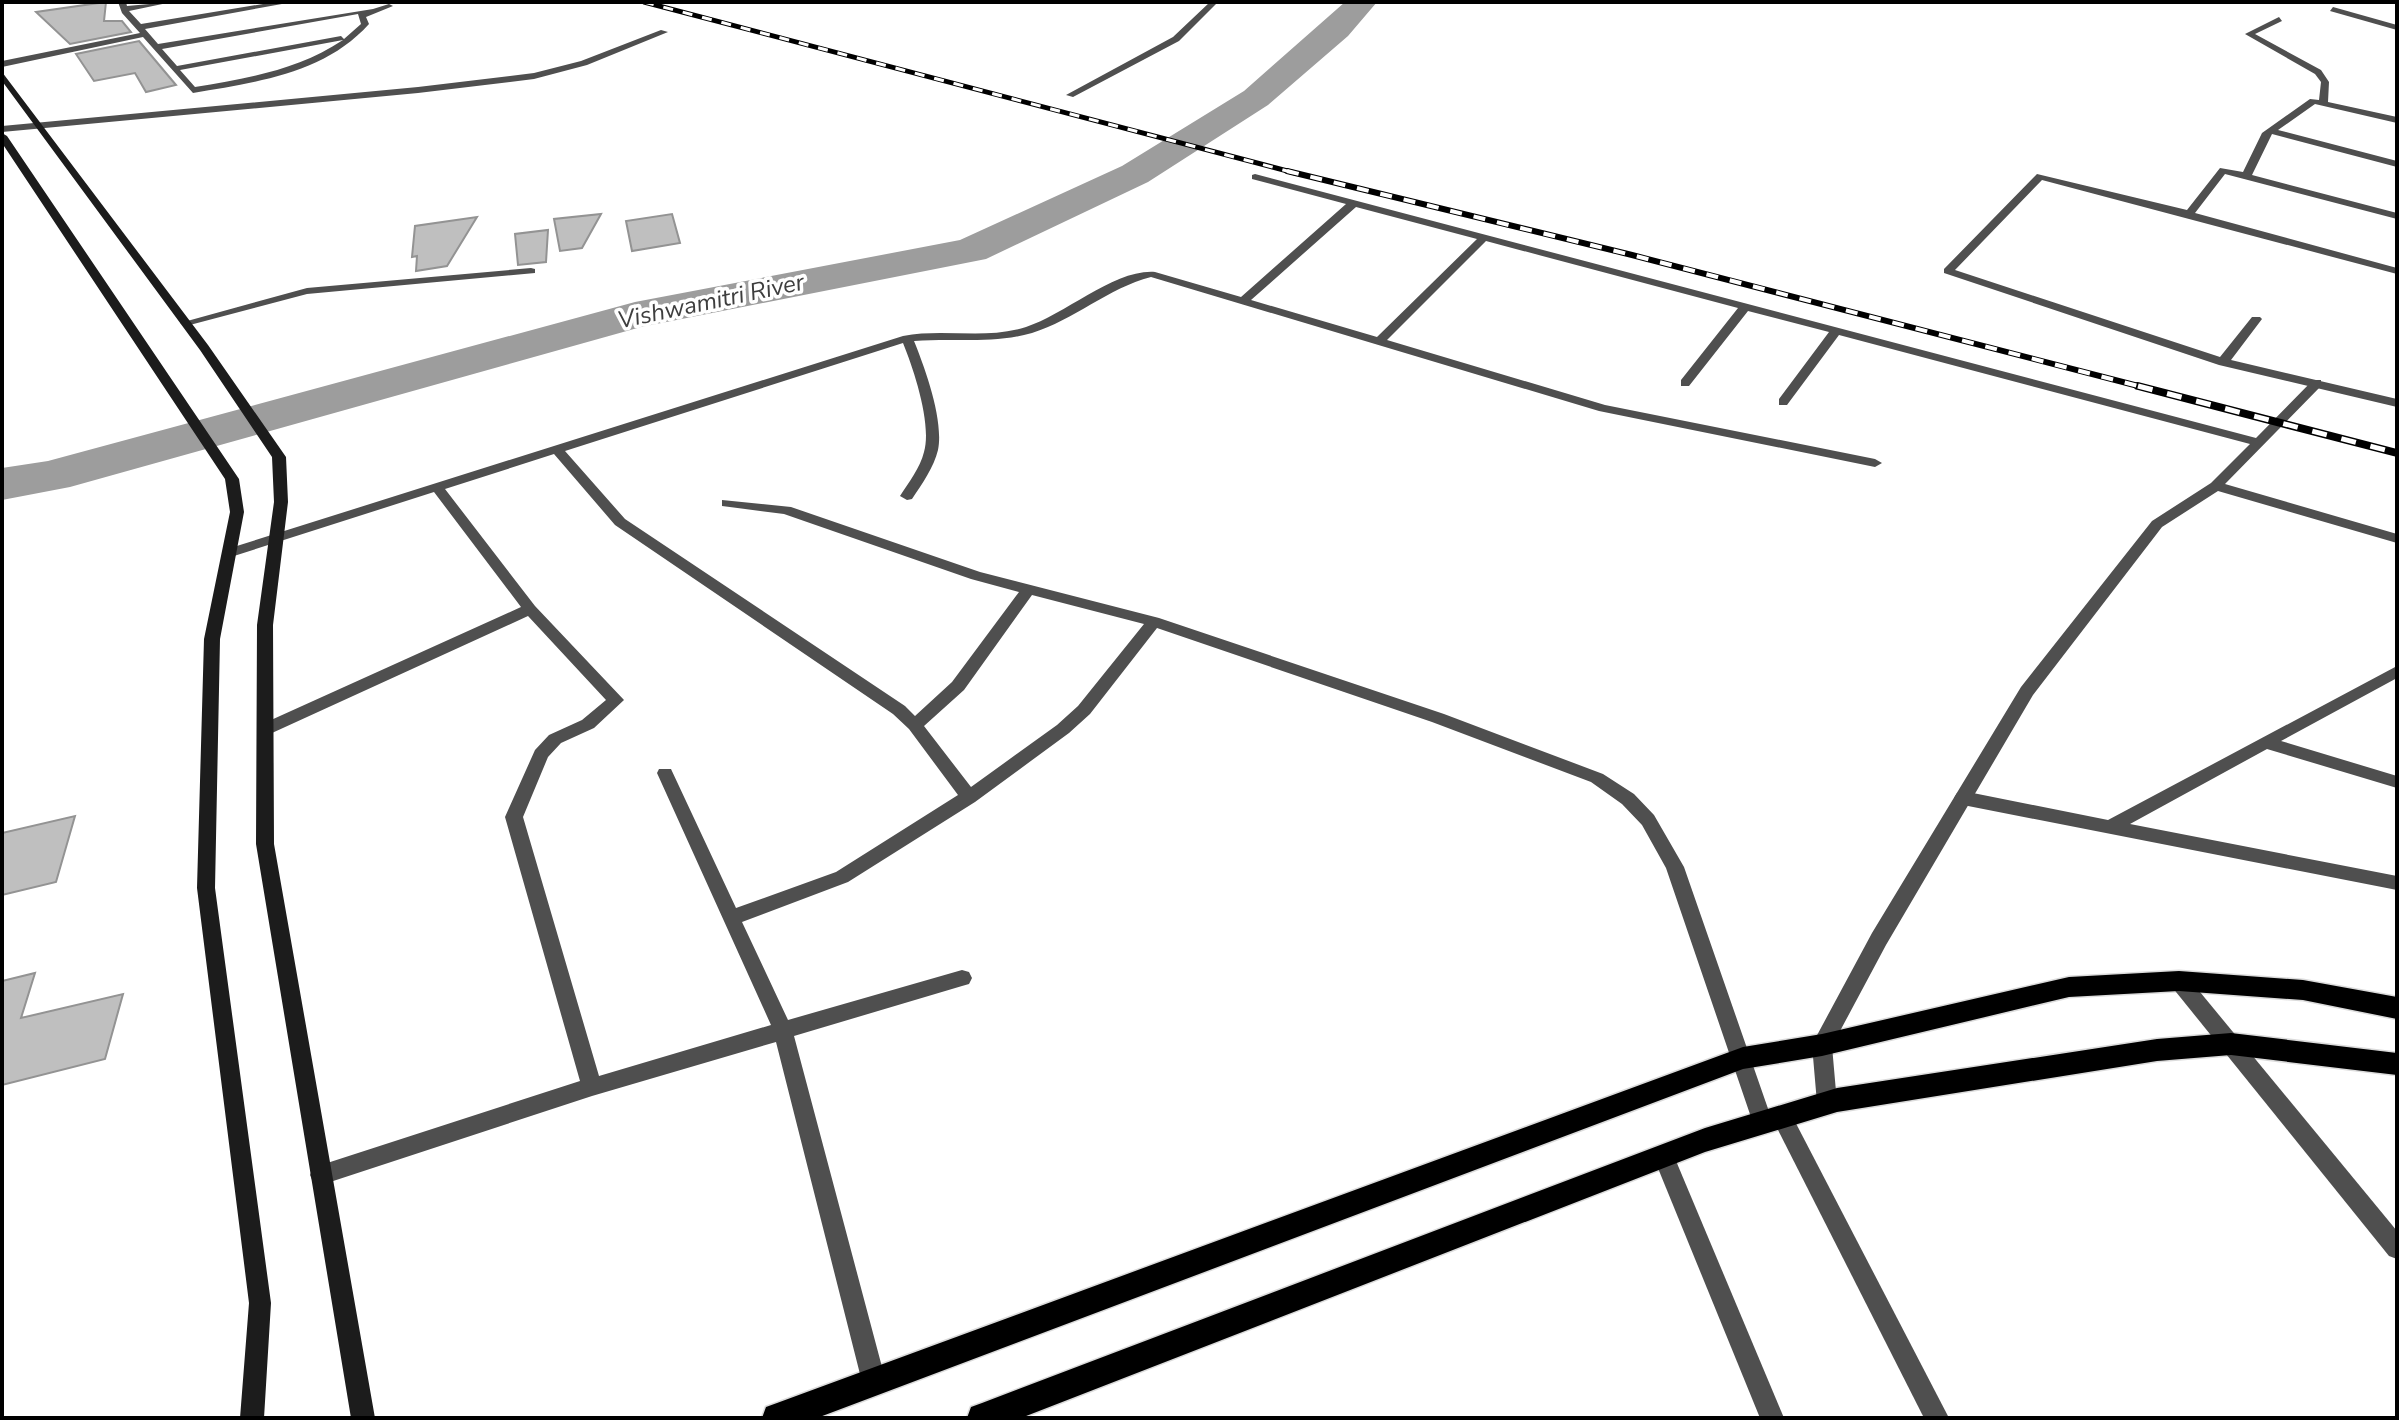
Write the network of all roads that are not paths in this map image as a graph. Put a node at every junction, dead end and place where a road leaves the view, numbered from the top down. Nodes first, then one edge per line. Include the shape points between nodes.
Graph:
1 (168, 2) edge
2 (289, 2) edge
3 (1214, 2) edge
4 (123, 6) edge
5 (2333, 9) dead end
6 (2279, 19) dead end
7 (2397, 28) edge
8 (144, 31) junction
9 (664, 32) dead end
10 (353, 36) junction
11 (158, 47) junction
12 (2, 64) edge
13 (177, 68) junction
14 (2, 75) edge
15 (1070, 95) dead end
16 (2323, 103) junction
17 (2397, 120) edge
18 (40, 125) junction
19 (2, 129) edge
20 (2270, 131) junction
21 (2, 136) edge
22 (2397, 164) edge
23 (2246, 176) junction
24 (1255, 177) dead end
25 (1354, 203) junction
26 (2189, 214) junction
27 (2397, 216) edge
28 (1484, 238) junction
29 (531, 271) dead end
30 (2397, 271) edge
31 (1244, 300) junction
32 (1745, 307) junction
33 (2256, 319) dead end
34 (186, 323) junction
35 (1836, 331) junction
36 (907, 338) junction
37 (1380, 341) junction
38 (2226, 362) junction
39 (1685, 383) dead end
40 (2317, 383) junction
41 (1783, 402) dead end
42 (2397, 403) edge
43 (2260, 443) junction
44 (556, 448) junction
45 (1875, 463) dead end
46 (2216, 486) junction
47 (437, 487) junction
48 (907, 496) dead end
49 (727, 503) dead end
50 (278, 537) junction
51 (2397, 539) edge
52 (229, 553) junction
53 (1030, 588) junction
54 (530, 609) junction
55 (1154, 622) junction
56 (2397, 671) edge
57 (915, 725) junction
58 (266, 729) junction
59 (2265, 742) junction
60 (665, 773) dead end
61 (2397, 782) edge
62 (969, 797) junction
63 (1963, 798) junction
64 (2109, 827) junction
65 (2397, 883) edge
66 (731, 918) junction
67 (962, 978) dead end
68 (2179, 981) junction
69 (2397, 1008) edge
70 (783, 1030) junction
71 (2231, 1044) junction
72 (1822, 1045) junction
73 (1743, 1058) junction
74 (2397, 1064) edge
75 (592, 1087) junction
76 (1827, 1103) junction
77 (1772, 1120) junction
78 (1664, 1156) junction
79 (321, 1175) junction
80 (2397, 1248) edge
81 (874, 1382) junction
82 (252, 1418) edge
83 (363, 1418) edge
84 (777, 1418) edge
85 (982, 1418) edge
86 (1772, 1418) edge
87 (1937, 1418) edge

1 - 4 street
2 - 8 street
3 - 15 street via 1162,48
4 - 8 street
5 - 7 street
6 - 16 street via 2249,34 2318,72 2325,82
8 - 11 street
8 - 12 street
9 - 18 street via 534,76
10 - 11 street via 365,24 361,16 389,6
10 - 13 street
10 - 13 street via 290,73 193,90
11 - 13 street
14 - 18 main road
16 - 17 street
16 - 20 street via 2313,101
18 - 19 street
18 - 34 main road
20 - 22 street
20 - 23 street
21 - 52 main road via 232,479 237,512
23 - 26 street via 2223,170
23 - 27 street
24 - 25 street
25 - 28 street
25 - 31 street
26 - 30 street
26 - 38 street via 2040,176 1948,271
28 - 32 street
28 - 37 street
29 - 34 street via 307,291
31 - 36 street via 1151,274 1117,284 1029,330 1005,336
31 - 37 street
32 - 35 street
32 - 39 street
33 - 38 street
34 - 50 main road via 279,457
35 - 41 street
35 - 43 street
36 - 44 street
36 - 48 street via 933,440
37 - 45 street via 1603,408
38 - 40 street
40 - 42 street
40 - 43 street
43 - 46 street
44 - 47 street
44 - 57 street via 620,522
46 - 51 street
46 - 63 street via 2157,524 2027,691
47 - 50 street
47 - 54 street
49 - 53 street via 786,510 889,549
50 - 52 street
50 - 58 main road via 265,625
52 - 82 main road via 212,639 206,888 260,1303
53 - 55 street
53 - 57 street via 958,686
54 - 58 street
54 - 75 street via 616,700 541,754 514,817
55 - 62 street via 1084,710
55 - 73 street via 1438,718 1597,778 1628,799 1648,820 1675,867
56 - 59 street
57 - 62 street
58 - 79 main road via 265,844
59 - 61 street
59 - 64 street
60 - 66 street
62 - 66 street via 842,877
63 - 64 street
63 - 72 street
64 - 65 street
66 - 70 street
67 - 70 street
68 - 69 main road via 2303,990
68 - 71 street
68 - 72 main road via 2069,987
70 - 75 street
70 - 81 street
71 - 74 main road
71 - 76 main road via 2157,1050
71 - 80 street
72 - 73 main road
72 - 76 street
73 - 77 street
73 - 81 main road
75 - 79 street
76 - 77 main road
77 - 78 main road
77 - 87 street
78 - 85 main road
78 - 86 street
79 - 83 main road
81 - 84 main road

